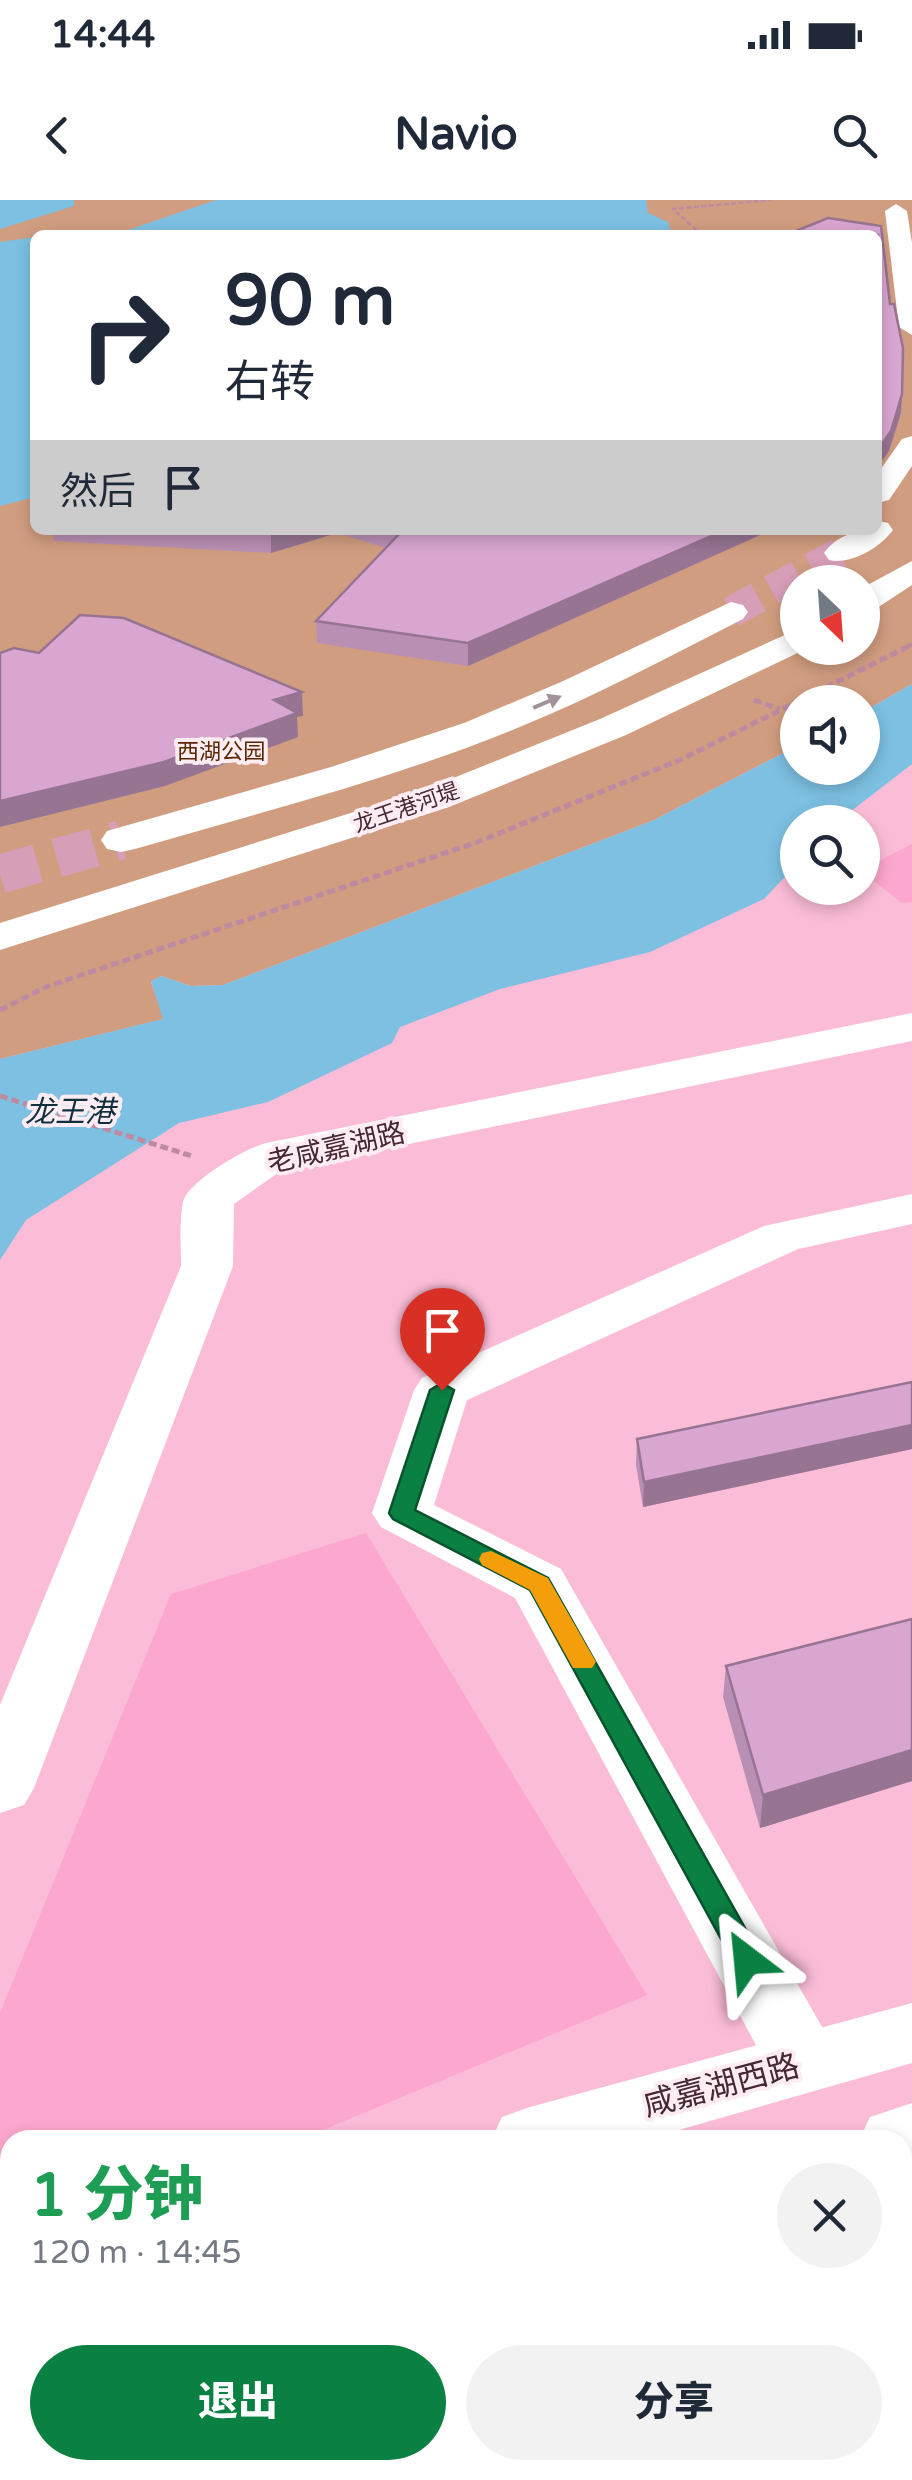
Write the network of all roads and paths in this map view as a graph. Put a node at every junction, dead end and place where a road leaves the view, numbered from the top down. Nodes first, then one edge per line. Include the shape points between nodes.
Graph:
1 (771, 200) edge
2 (896, 211) dead end
3 (697, 230) edge
4 (912, 326) edge
5 (912, 445) edge
6 (883, 516) tunnel mouth
7 (912, 571) edge
8 (880, 591) tunnel mouth
9 (715, 607) tunnel mouth
10 (912, 644) edge
11 (780, 648) tunnel mouth
12 (104, 832) tunnel mouth
13 (0, 937) edge
14 (0, 1010) edge
15 (912, 1026) edge
16 (0, 1096) edge
17 (206, 1160) dead end
18 (912, 1209) edge
19 (0, 1788) edge
20 (912, 2033) edge
21 (804, 2062) junction
22 (565, 2130) edge

1 - 3 path via 674,209
2 - 4 street
5 - 6 street
7 - 8 street
9 - 12 street via 568,693 478,730 352,774
10 - 14 path via 682,759 475,843 46,988
11 - 13 street, 龙王港河堤 via 613,727 435,799
15 - 19 street, 老咸嘉湖路 via 266,1158 208,1199 207,1266
16 - 17 path
18 - 21 street via 782,1237 442,1390 402,1513 539,1584
20 - 21 street, 咸嘉湖西路
21 - 22 street, 咸嘉湖西路

